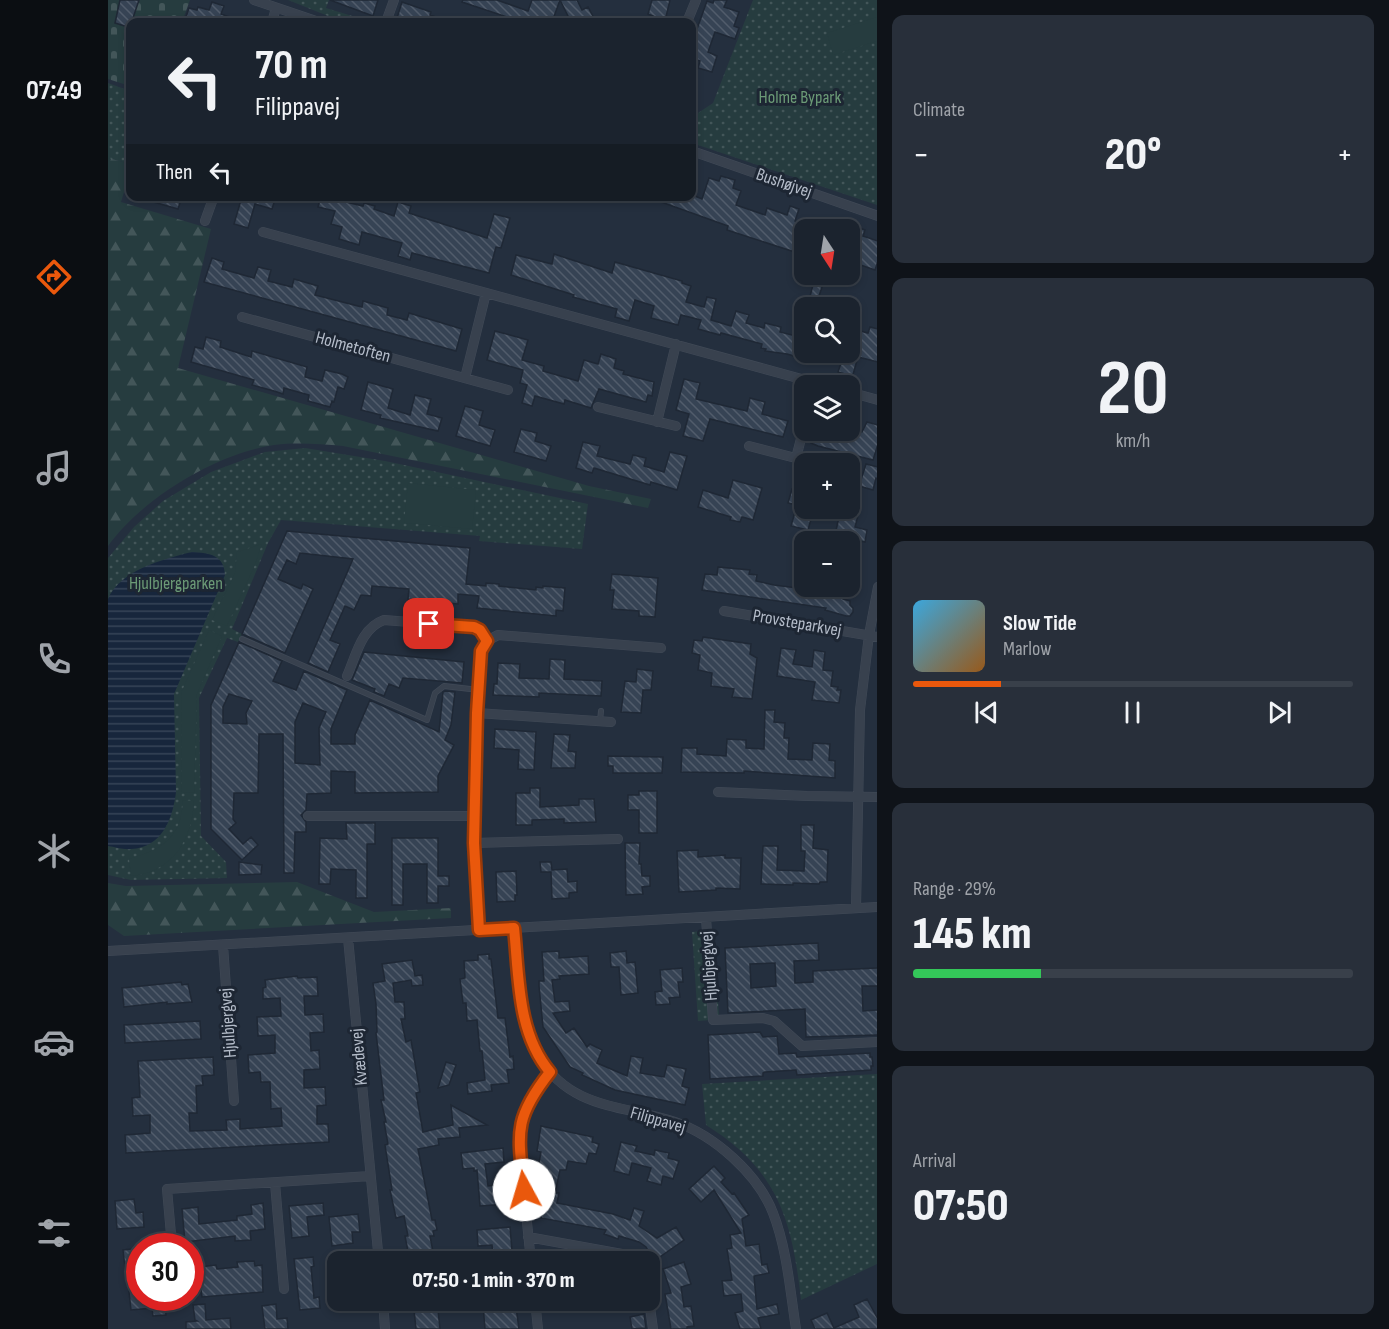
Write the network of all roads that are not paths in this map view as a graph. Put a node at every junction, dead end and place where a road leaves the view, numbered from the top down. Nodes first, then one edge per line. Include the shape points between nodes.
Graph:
1 (254, 0) edge
2 (394, 0) edge
3 (696, 0) edge
4 (276, 8) junction
5 (273, 18) edge
6 (307, 18) edge
7 (387, 18) edge
8 (689, 18) edge
9 (696, 152) edge
10 (212, 201) edge
11 (877, 216) edge
12 (205, 221) dead end
13 (263, 232) dead end
14 (486, 293) junction
15 (242, 317) dead end
16 (676, 344) junction
17 (465, 378) junction
18 (794, 378) edge
19 (508, 390) dead end
20 (860, 395) edge
21 (877, 400) edge
22 (597, 407) dead end
23 (657, 422) junction
24 (676, 426) dead end
25 (749, 446) dead end
26 (794, 457) edge
27 (877, 597) edge
28 (724, 611) dead end
29 (873, 636) edge
30 (242, 639) dead end
31 (487, 641) junction
32 (661, 648) dead end
33 (347, 676) dead end
34 (478, 690) junction
35 (602, 711) dead end
36 (477, 713) junction
37 (600, 721) junction
38 (611, 722) dead end
39 (718, 792) dead end
40 (857, 796) junction
41 (877, 796) edge
42 (308, 816) dead end
43 (474, 816) junction
44 (618, 839) dead end
45 (474, 843) junction
46 (877, 907) edge
47 (856, 908) junction
48 (706, 918) junction
49 (514, 928) junction
50 (479, 930) junction
51 (348, 938) junction
52 (223, 945) junction
53 (108, 951) edge
54 (877, 1042) edge
55 (550, 1072) junction
56 (234, 1101) dead end
57 (370, 1176) junction
58 (275, 1183) junction
59 (171, 1233) edge
60 (528, 1237) junction
61 (378, 1251) edge
62 (530, 1251) edge
63 (605, 1251) edge
64 (284, 1289) dead end
65 (384, 1311) edge
66 (536, 1311) edge
67 (651, 1311) edge
68 (385, 1329) edge
69 (538, 1329) edge
70 (653, 1329) edge
71 (796, 1329) edge

1 - 4 street
2 - 7 street
3 - 8 street
4 - 5 street
4 - 6 street
9 - 11 street, Bushøjvej
10 - 12 street
13 - 14 street
14 - 16 street
14 - 17 street
15 - 17 street, Holmetoften
16 - 18 street
16 - 23 street
17 - 19 street, Holmetoften
20 - 21 street
22 - 23 street
23 - 24 street
25 - 26 street
27 - 29 street
28 - 29 street, Provsteparkvej
29 - 40 street via 860,710
30 - 34 lane via 427,720 435,693 444,686
31 - 32 street via 498,635
31 - 33 street via 474,627 384,620 367,630
31 - 34 street via 481,651
34 - 36 street
35 - 37 lane
36 - 37 street
36 - 43 street
37 - 38 street
39 - 40 street
40 - 41 street
40 - 47 street
42 - 43 street
43 - 45 street
44 - 45 street
45 - 50 street
46 - 47 street, Hjulbjergvej
47 - 48 street, Hjulbjergvej
48 - 49 street, Hjulbjergvej
48 - 54 street, Hjulbjergvej via 714,1020 774,1021 802,1046
49 - 50 street, Hjulbjergvej
49 - 55 street, Filippavej via 525,1020 533,1046
50 - 51 street, Hjulbjergvej
51 - 52 street, Hjulbjergvej
51 - 57 street, Kvædevej
52 - 53 street, Hjulbjergvej
52 - 56 street, Hjulbjergvej
55 - 60 street via 528,1101 520,1126
55 - 71 street, Filippavej via 566,1086 602,1105 677,1122 705,1136 741,1166 772,1211 783,1244
57 - 58 street
57 - 61 street, Kvædevej
58 - 59 street via 166,1189
58 - 64 street
60 - 62 street
60 - 63 street
65 - 68 street
66 - 69 street
67 - 70 street

